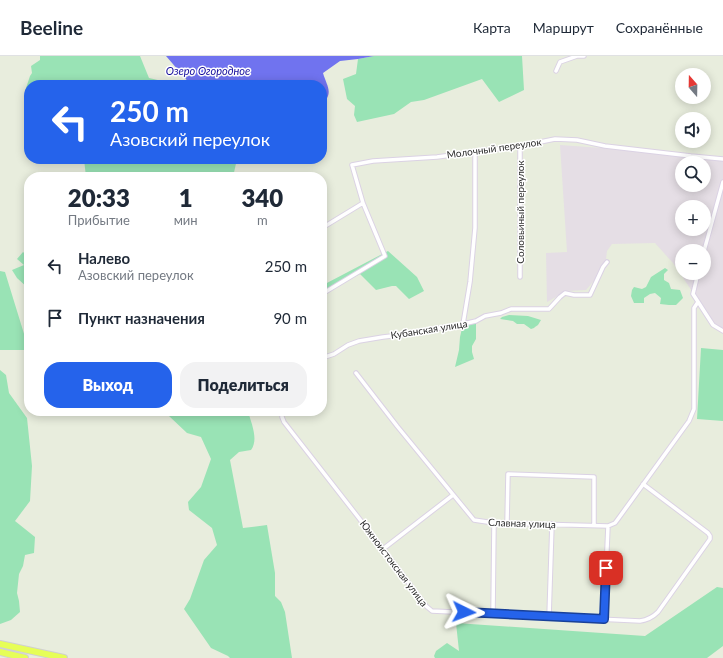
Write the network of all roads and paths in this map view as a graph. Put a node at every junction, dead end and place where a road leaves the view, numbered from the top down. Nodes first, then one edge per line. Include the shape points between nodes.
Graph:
1 (584, 56) edge
2 (556, 71) dead end
3 (520, 146) junction
4 (475, 151) junction
5 (723, 159) edge
6 (723, 182) edge
7 (363, 203) junction
8 (327, 225) edge
9 (706, 244) edge
10 (607, 262) dead end
11 (520, 277) dead end
12 (696, 280) edge
13 (327, 291) edge
14 (698, 302) junction
15 (463, 324) junction
16 (723, 331) edge
17 (327, 356) edge
18 (356, 373) dead end
19 (282, 416) edge
20 (643, 484) junction
21 (453, 495) junction
22 (494, 523) junction
23 (507, 523) junction
24 (552, 524) junction
25 (594, 525) junction
26 (608, 526) junction
27 (384, 549) junction
28 (493, 614) junction
29 (549, 616) junction
30 (604, 619) junction
31 (0, 644) edge
32 (0, 652) edge
33 (25, 658) edge
34 (64, 658) edge

1 - 2 street via 560,62
3 - 4 street, Молочный переулок
3 - 5 street, Молочный переулок via 555,139 577,140 605,146
3 - 11 street, Соловьиный переулок
4 - 7 street, Молочный переулок via 352,164
4 - 15 street via 475,228
6 - 9 street
7 - 8 street
7 - 13 street via 386,256
10 - 15 street, Кубанская улица via 590,295 565,293 549,309 511,309
12 - 14 street via 693,294
14 - 16 street via 714,325
14 - 20 street via 694,308 694,408 689,421
15 - 17 street, Кубанская улица via 359,341
18 - 21 street, Славная улица
19 - 27 street, Южноистокская улица via 284,422
20 - 26 street via 618,519
20 - 30 street, Южноистокская улица via 708,532 710,539 655,614 640,621
21 - 22 street, Славная улица via 474,520
21 - 27 street
22 - 23 street, Славная улица
22 - 28 street
23 - 24 street, Славная улица
23 - 25 street via 508,474 594,477
24 - 25 street, Славная улица
24 - 29 street
25 - 26 street, Славная улица
26 - 30 street
27 - 28 street, Южноистокская улица via 430,610
28 - 29 street, Южноистокская улица
29 - 30 street, Южноистокская улица
31 - 34 highway
32 - 33 highway

